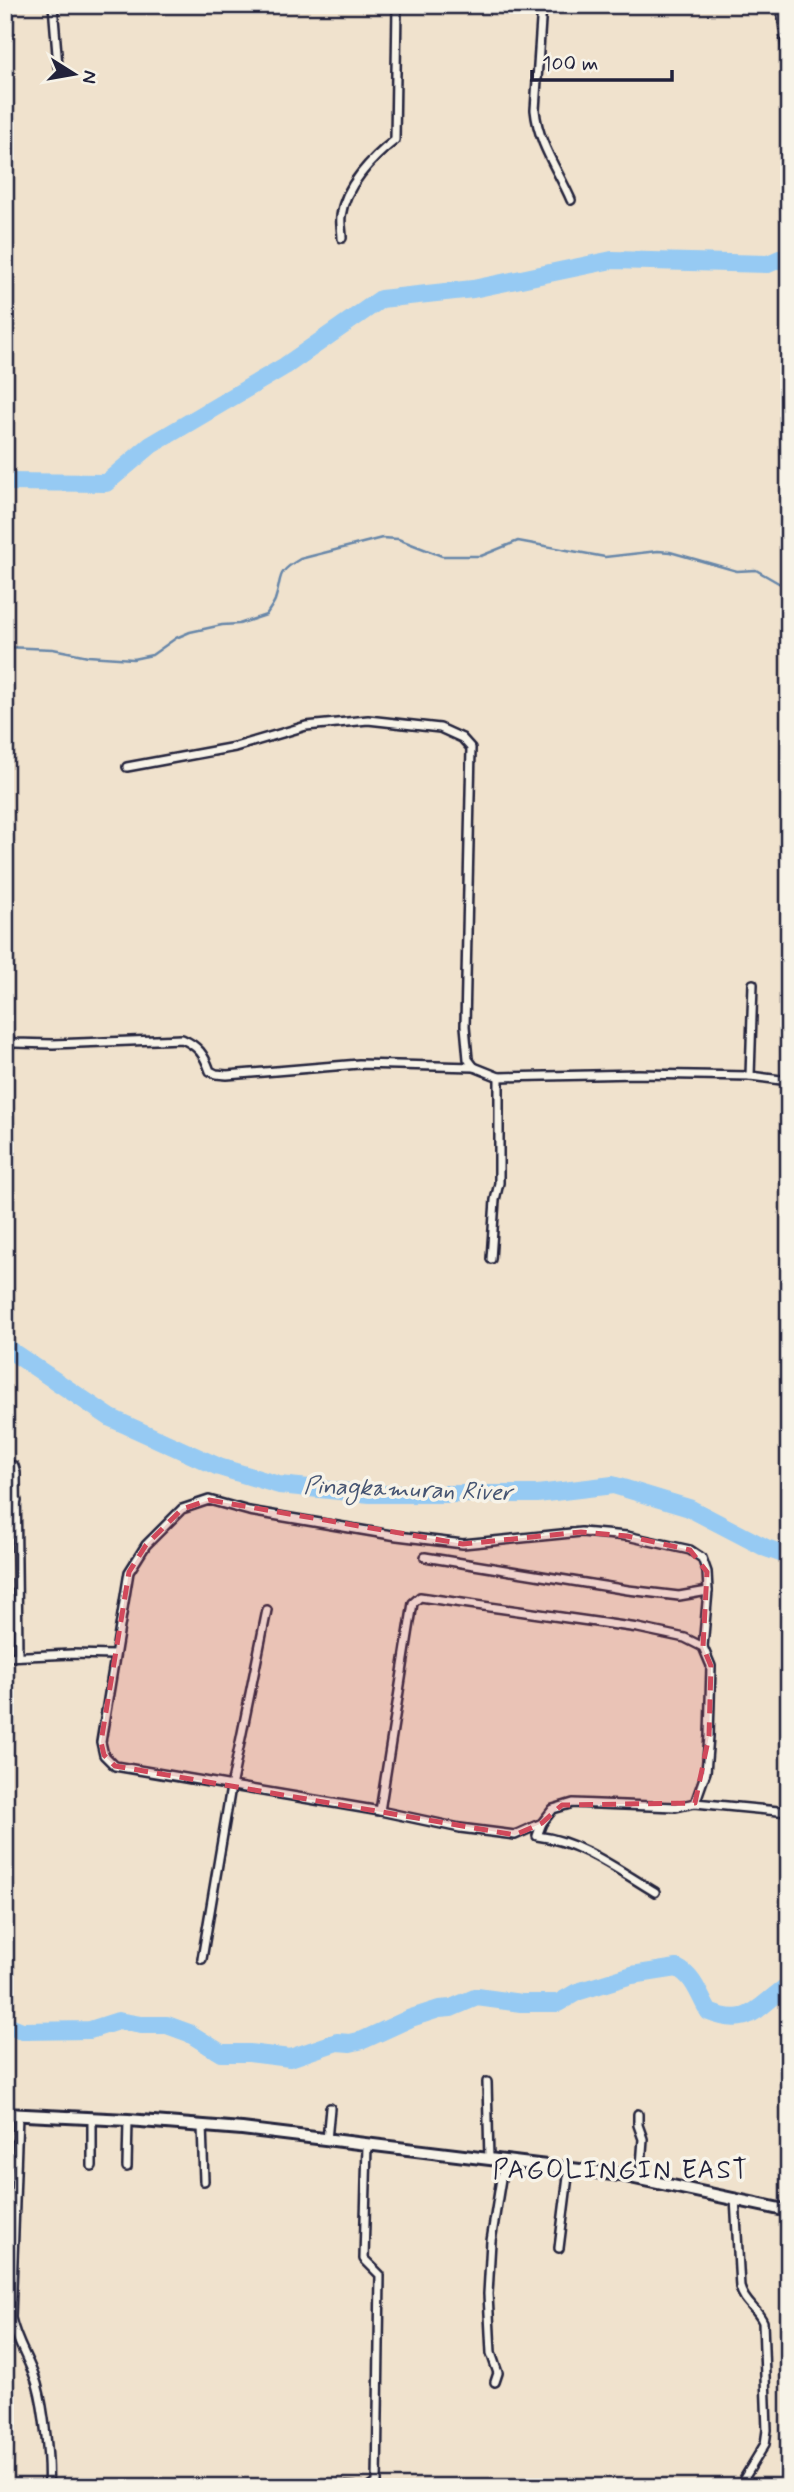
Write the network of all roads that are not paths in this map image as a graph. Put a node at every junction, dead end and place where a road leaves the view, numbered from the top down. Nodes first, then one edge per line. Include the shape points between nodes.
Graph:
1 (53, 5) edge
2 (397, 5) edge
3 (542, 5) edge
4 (781, 5) edge
5 (58, 66) dead end
6 (789, 71) edge
7 (571, 200) dead end
8 (342, 238) dead end
9 (127, 767) dead end
10 (753, 984) dead end
11 (5, 1039) edge
12 (474, 1067) junction
13 (750, 1076) junction
14 (499, 1077) junction
15 (789, 1081) edge
16 (491, 1259) dead end
17 (5, 1464) edge
18 (5, 1500) edge
19 (17, 1501) junction
20 (425, 1558) dead end
21 (708, 1591) junction
22 (267, 1610) dead end
23 (703, 1647) junction
24 (114, 1655) junction
25 (18, 1656) junction
26 (5, 1657) edge
27 (231, 1787) junction
28 (695, 1803) junction
29 (380, 1811) junction
30 (789, 1812) edge
31 (542, 1823) junction
32 (655, 1892) dead end
33 (202, 1959) dead end
34 (487, 2082) dead end
35 (330, 2108) dead end
36 (5, 2114) edge
37 (638, 2114) dead end
38 (18, 2115) junction
39 (92, 2118) junction
40 (128, 2120) junction
41 (202, 2126) junction
42 (327, 2140) junction
43 (367, 2145) junction
44 (489, 2159) junction
45 (504, 2161) junction
46 (93, 2166) dead end
47 (127, 2167) dead end
48 (569, 2168) junction
49 (640, 2179) junction
50 (204, 2181) dead end
51 (735, 2198) junction
52 (789, 2211) edge
53 (559, 2248) dead end
54 (495, 2382) dead end
55 (48, 2487) edge
56 (300, 2487) edge
57 (354, 2487) edge
58 (370, 2487) edge
59 (739, 2487) edge

1 - 5 street
2 - 8 street via 395,140 352,187 341,215
3 - 7 street via 536,124
4 - 6 street
9 - 12 street via 235,747 306,726 368,720 440,728 462,738 471,748 465,1026 468,1059
10 - 13 street
11 - 12 street via 53,1044 182,1039 205,1055 210,1071 227,1075 359,1064
12 - 14 street
13 - 14 street
13 - 15 street
14 - 16 street via 499,1183
17 - 19 street via 14,1466
18 - 19 street
19 - 25 street
20 - 21 street via 679,1596
21 - 23 street
21 - 24 street via 702,1558 690,1550 627,1536 581,1532 463,1544 249,1511 209,1500 182,1509 146,1545 129,1572
22 - 27 street
23 - 28 street via 710,1666 709,1737 706,1772
23 - 29 street via 638,1628 420,1597 413,1603
24 - 25 street
24 - 27 street via 104,1755 115,1766
25 - 26 street
27 - 29 street
27 - 33 street
28 - 30 street
28 - 31 street via 676,1807 573,1803 553,1809
29 - 31 street via 515,1835
31 - 32 street via 537,1836 580,1848
34 - 44 street
35 - 42 street
36 - 38 street
37 - 49 street via 643,2139
38 - 39 street
38 - 55 street via 11,2318 36,2381
39 - 40 street
39 - 46 street
40 - 41 street
40 - 47 street
41 - 42 street
41 - 50 street
42 - 43 street
43 - 44 street
43 - 58 street via 365,2259 380,2275 377,2483
44 - 45 street
45 - 48 street
45 - 54 street via 488,2294 491,2353 498,2373
48 - 49 street
48 - 53 street
49 - 51 street
51 - 52 street
51 - 59 street via 742,2298 763,2322 767,2430 765,2444
56 - 57 street

